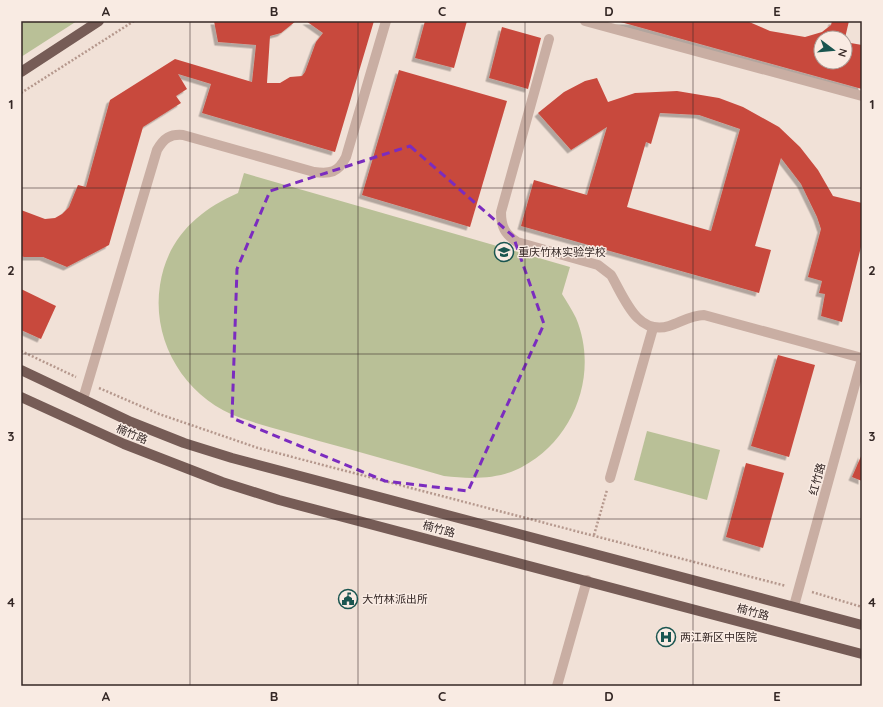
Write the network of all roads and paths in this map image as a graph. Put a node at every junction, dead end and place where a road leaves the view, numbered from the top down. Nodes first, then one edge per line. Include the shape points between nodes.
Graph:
1 (99, 21) edge
2 (134, 21) edge
3 (386, 21) edge
4 (585, 21) edge
5 (549, 38) dead end
6 (21, 72) edge
7 (21, 93) edge
8 (862, 96) edge
9 (653, 328) junction
10 (21, 350) edge
11 (862, 358) edge
12 (21, 370) edge
13 (88, 383) junction
14 (21, 397) edge
15 (83, 399) junction
16 (610, 478) joint
17 (594, 535) junction
18 (587, 580) junction
19 (786, 586) dead end
20 (812, 592) dead end
21 (794, 606) junction
22 (862, 607) edge
23 (862, 625) edge
24 (862, 654) edge
25 (557, 686) edge

1 - 6 main road
2 - 7 path
3 - 13 street via 346,157 341,167 333,172 314,172 183,135 175,134 164,139 157,150
4 - 8 street
5 - 9 street via 501,212 503,230 517,242 598,265 606,270 636,317
9 - 11 street via 704,315
9 - 16 street
10 - 13 path
11 - 21 street, 红竹路
12 - 15 main road, 楠竹路
13 - 15 street
13 - 17 path via 159,414 258,448
14 - 18 main road, 楠竹路 via 124,444 222,482 279,500
15 - 21 main road, 楠竹路 via 184,443 232,458
16 - 17 path
17 - 19 path
18 - 24 main road, 楠竹路
18 - 25 street
20 - 22 path
21 - 23 main road, 楠竹路

